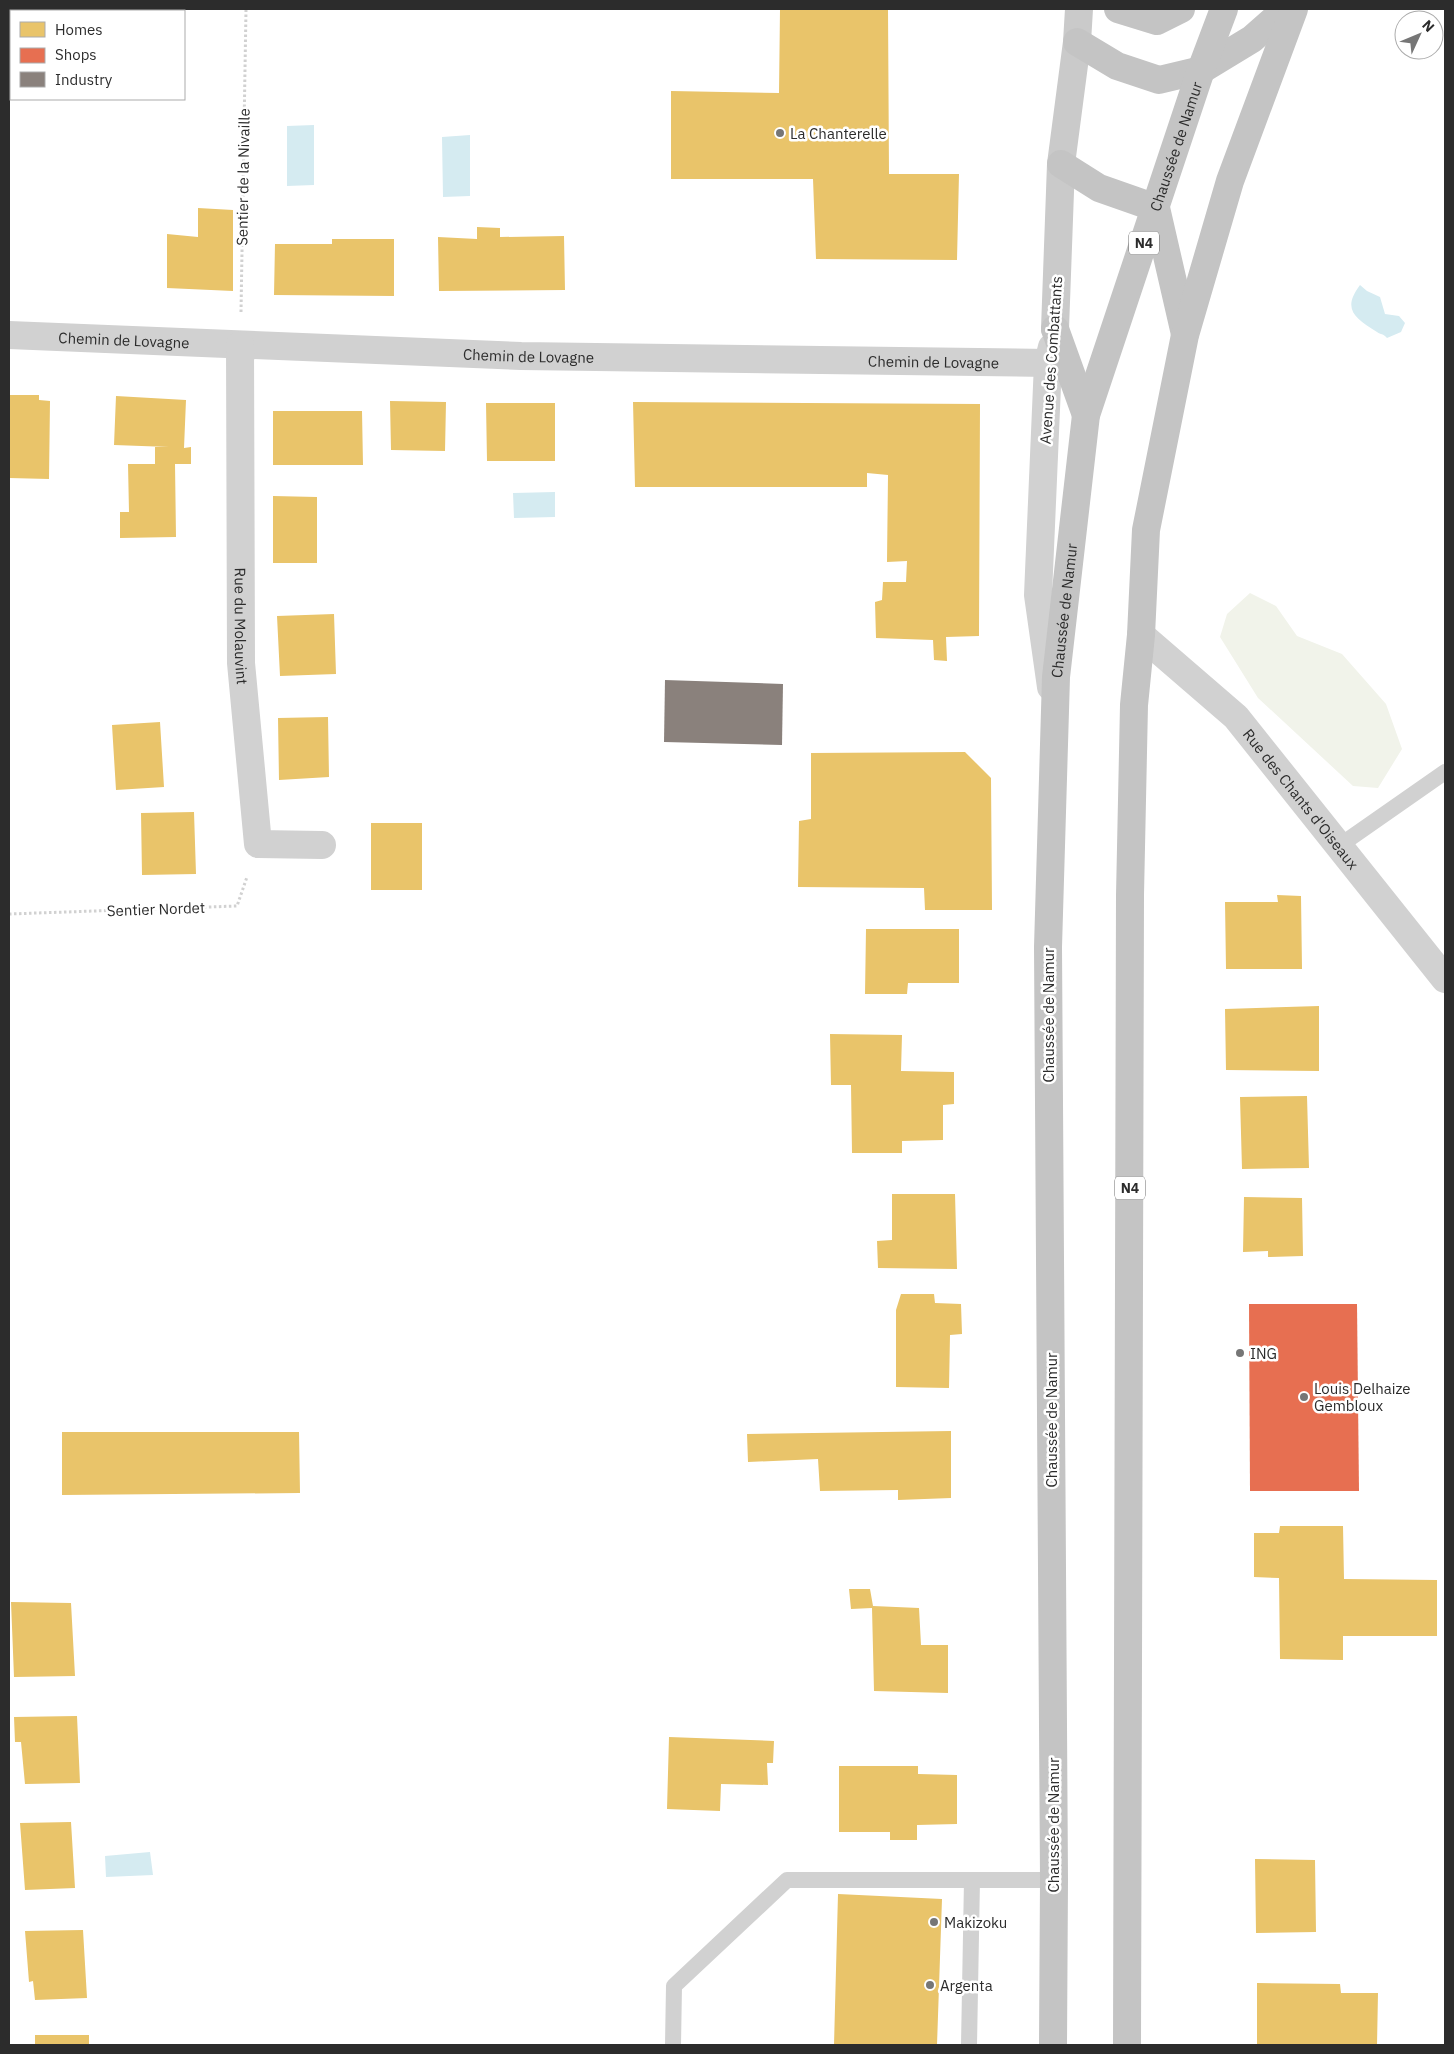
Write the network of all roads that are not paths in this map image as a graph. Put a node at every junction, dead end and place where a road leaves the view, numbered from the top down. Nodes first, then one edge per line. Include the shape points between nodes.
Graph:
1 (1079, 9) edge
2 (1118, 9) edge
3 (1181, 9) edge
4 (1224, 9) edge
5 (1286, 9) edge
6 (1294, 9) edge
7 (1077, 42) junction
8 (1201, 70) junction
9 (1061, 164) junction
10 (1156, 208) junction
11 (1055, 329) junction
12 (9, 335) edge
13 (1185, 335) junction
14 (240, 345) junction
15 (1048, 363) junction
16 (1086, 415) junction
17 (1141, 635) junction
18 (1054, 711) junction
19 (1445, 772) edge
20 (322, 845) dead end
21 (1339, 846) junction
22 (1445, 979) edge
23 (972, 1880) junction
24 (1054, 1880) junction
25 (673, 2045) edge
26 (969, 2045) edge
27 (1053, 2045) edge
28 (1127, 2045) edge

1 - 7 street, Avenue des Combattants
2 - 3 main road via 1157,21
4 - 8 main road, Chaussée de Namur / N4
5 - 8 main road via 1252,39
6 - 13 main road, N4 via 1230,180
7 - 8 main road via 1117,66 1159,80
7 - 9 street, Avenue des Combattants
8 - 10 main road, Chaussée de Namur / N4
9 - 10 main road via 1099,188
9 - 11 street, Avenue des Combattants
10 - 13 main road
10 - 16 main road, Chaussée de Namur / N4
11 - 15 street, Avenue des Combattants
11 - 16 main road
12 - 14 street, Chemin de Lovagne
13 - 17 main road, N4 via 1146,530
14 - 15 street, Chemin de Lovagne via 520,356
14 - 20 street, Rue du Molauvint via 241,663 258,844
15 - 18 street, Avenue des Combattants via 1038,595
16 - 18 main road, Chaussée de Namur / N4
17 - 21 street, Rue des Chants d'Oiseaux via 1236,717
17 - 28 main road, N4 via 1134,705 1130,895
18 - 24 main road, Chaussée de Namur / N4 via 1048,947
19 - 21 lane
21 - 22 street, Rue des Chants d'Oiseaux
23 - 24 lane
23 - 25 lane via 787,1880 674,1986
23 - 26 lane
24 - 27 main road, Chaussée de Namur / N4

